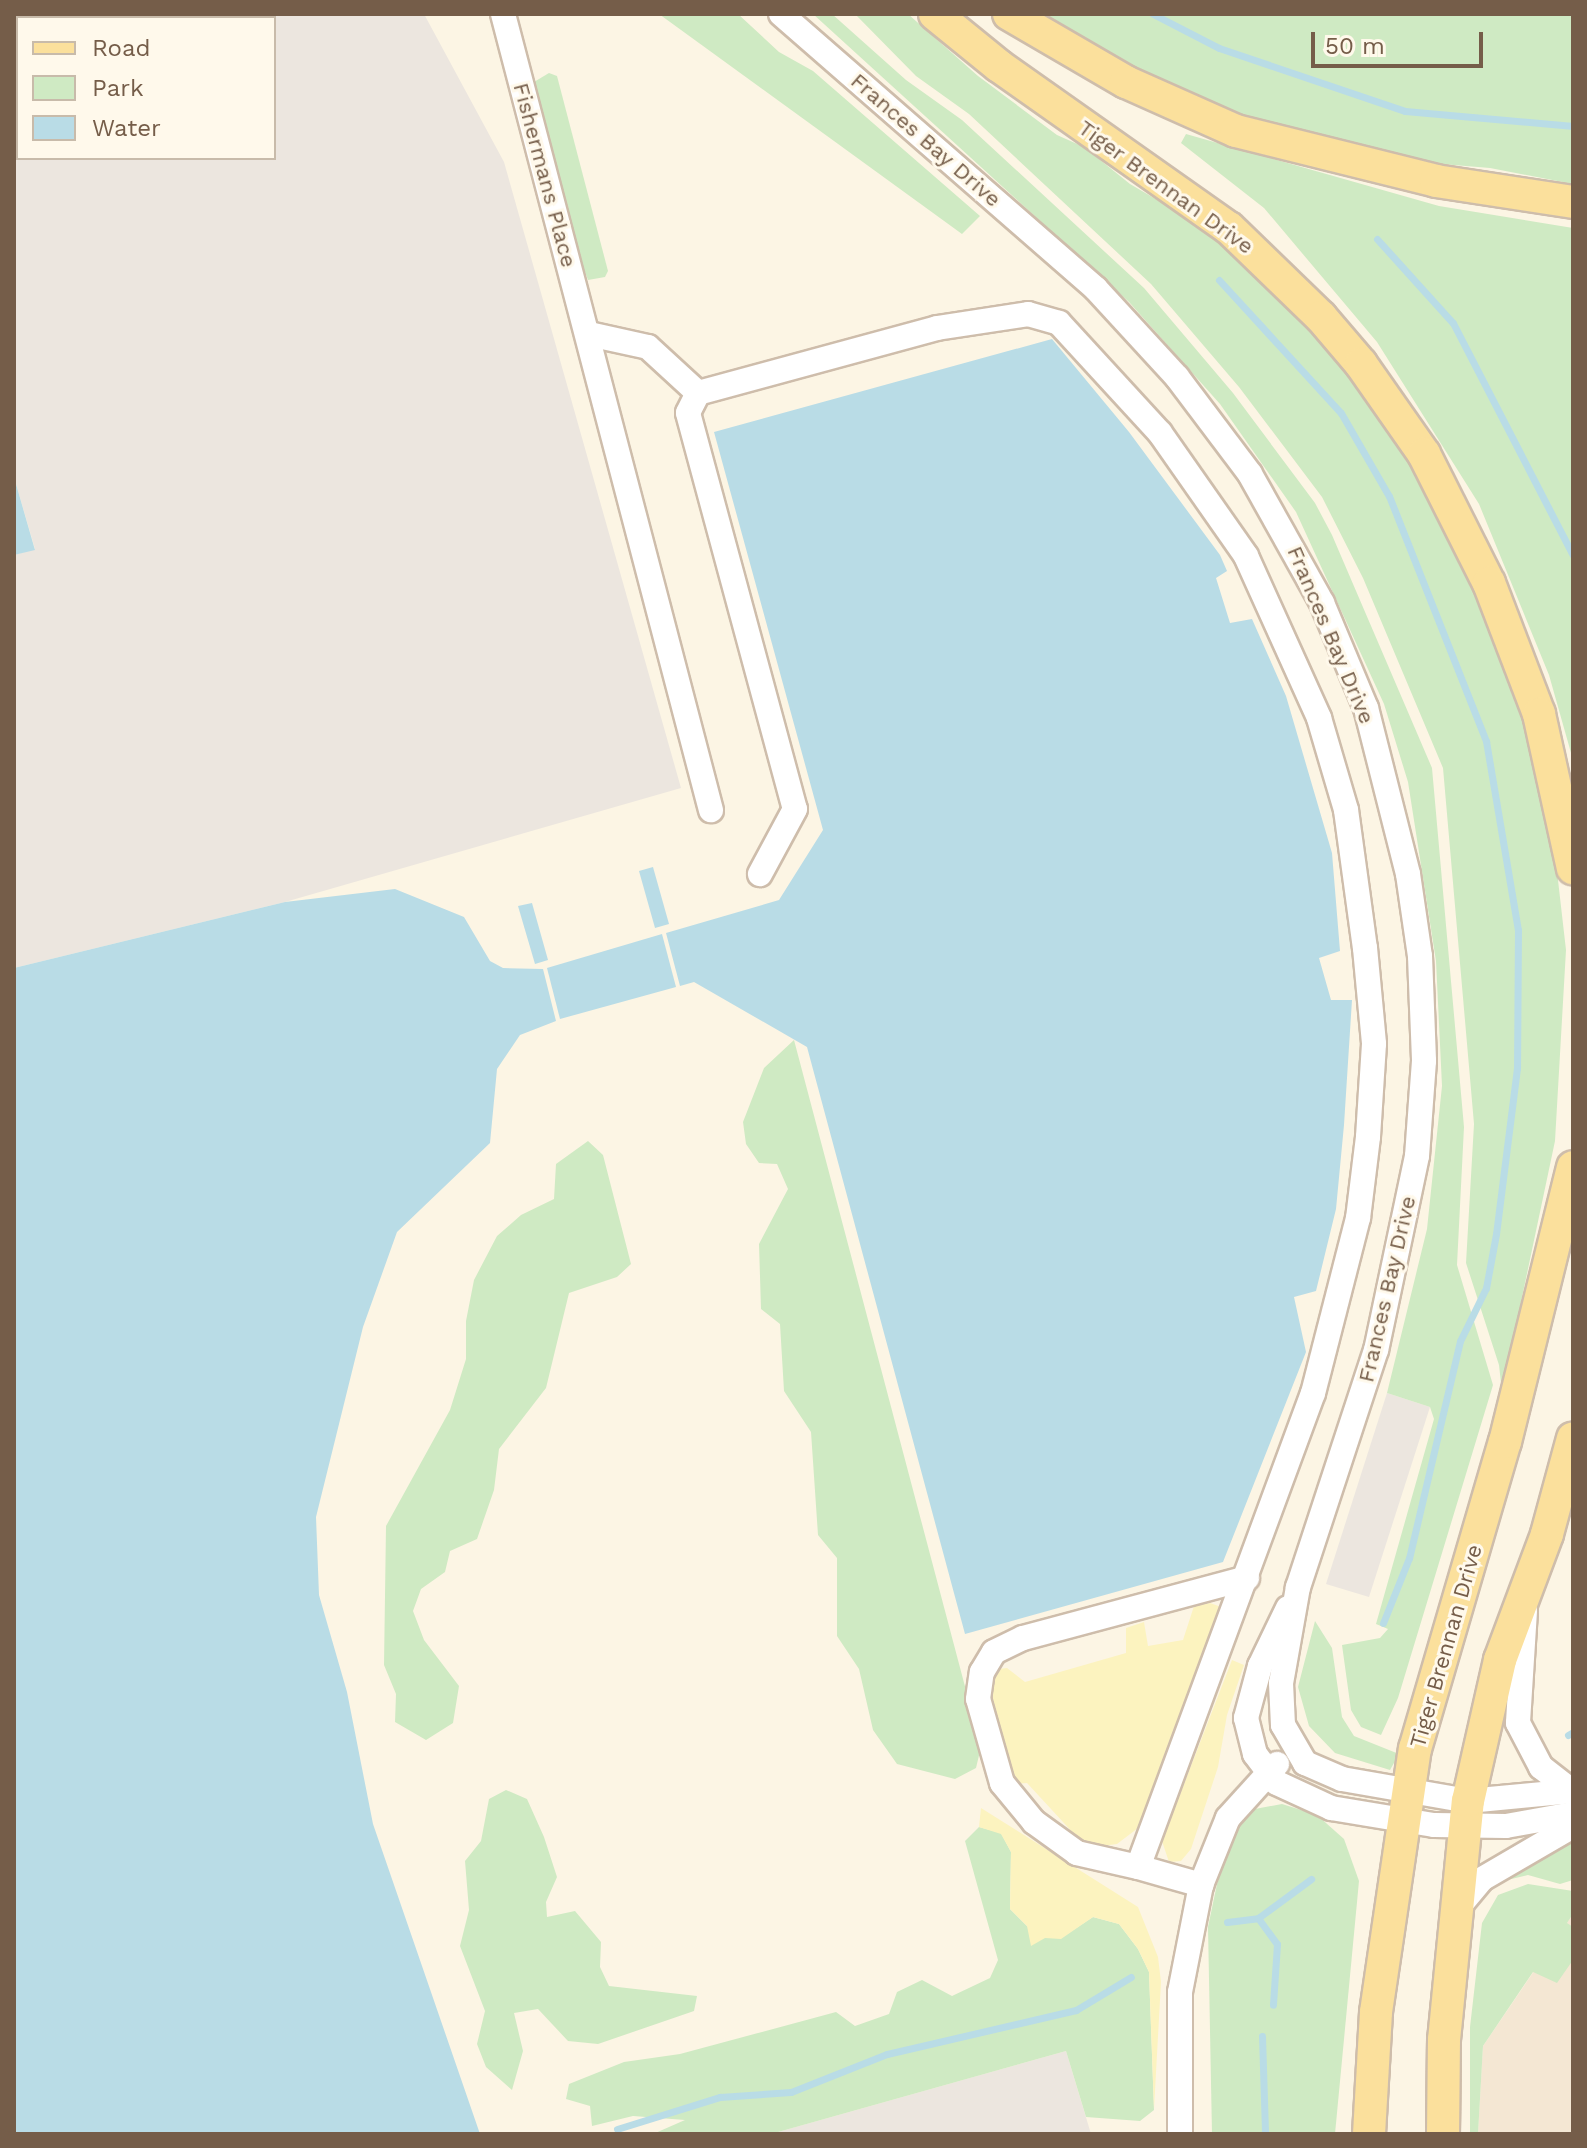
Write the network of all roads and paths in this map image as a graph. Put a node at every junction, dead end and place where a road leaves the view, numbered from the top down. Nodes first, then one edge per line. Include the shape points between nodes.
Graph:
1 (503, 14) edge
2 (781, 14) edge
3 (935, 14) edge
4 (1009, 14) edge
5 (1573, 202) edge
6 (589, 334) junction
7 (698, 393) junction
8 (711, 810) dead end
9 (1573, 868) edge
10 (760, 874) dead end
11 (1573, 1167) edge
12 (1573, 1438) edge
13 (1247, 1578) junction
14 (1298, 1587) junction
15 (1526, 1597) junction
16 (1293, 1749) junction
17 (1267, 1773) junction
18 (1573, 1799) edge
19 (1406, 1806) junction
20 (1466, 1815) junction
21 (1573, 1826) edge
22 (1138, 1867) junction
23 (1201, 1885) junction
24 (1456, 1911) junction
25 (1180, 2134) edge
26 (1369, 2134) edge
27 (1443, 2134) edge

1 - 6 street, Fishermans Place
2 - 14 street, Frances Bay Drive via 1096,289 1177,377 1289,536 1366,708 1408,874 1420,956 1424,1061 1417,1156 1376,1350
3 - 9 main road, Tiger Brennan Drive via 999,66 1229,228 1321,317 1361,364 1450,501 1499,607 1539,714
4 - 5 main road via 1126,82 1236,131 1436,181
6 - 7 street via 648,347
6 - 8 street, Fishermans Place
7 - 10 street via 688,413 795,809
7 - 13 street via 937,328 1028,314 1059,323 1160,433 1246,556 1271,604 1319,718 1346,810 1374,1044 1358,1218 1313,1393
11 - 19 main road, Tiger Brennan Drive via 1546,1293 1415,1749
12 - 15 main road
13 - 22 street
13 - 22 street via 1023,1638 994,1652 982,1672 978,1699 1002,1783 1034,1822 1077,1853
14 - 16 street, Frances Bay Drive via 1279,1696
14 - 17 street, Frances Bay Drive via 1260,1666 1247,1707 1250,1742
15 - 18 street via 1518,1723 1541,1767
15 - 20 main road via 1500,1660
16 - 17 street
16 - 19 street via 1320,1773
17 - 19 street via 1314,1804
17 - 23 street via 1228,1818
18 - 20 street
19 - 20 street
19 - 26 main road, Tiger Brennan Drive via 1376,2012
20 - 24 main road
21 - 24 street via 1482,1879
22 - 23 street
23 - 25 street via 1180,1992
24 - 27 main road via 1444,2040

